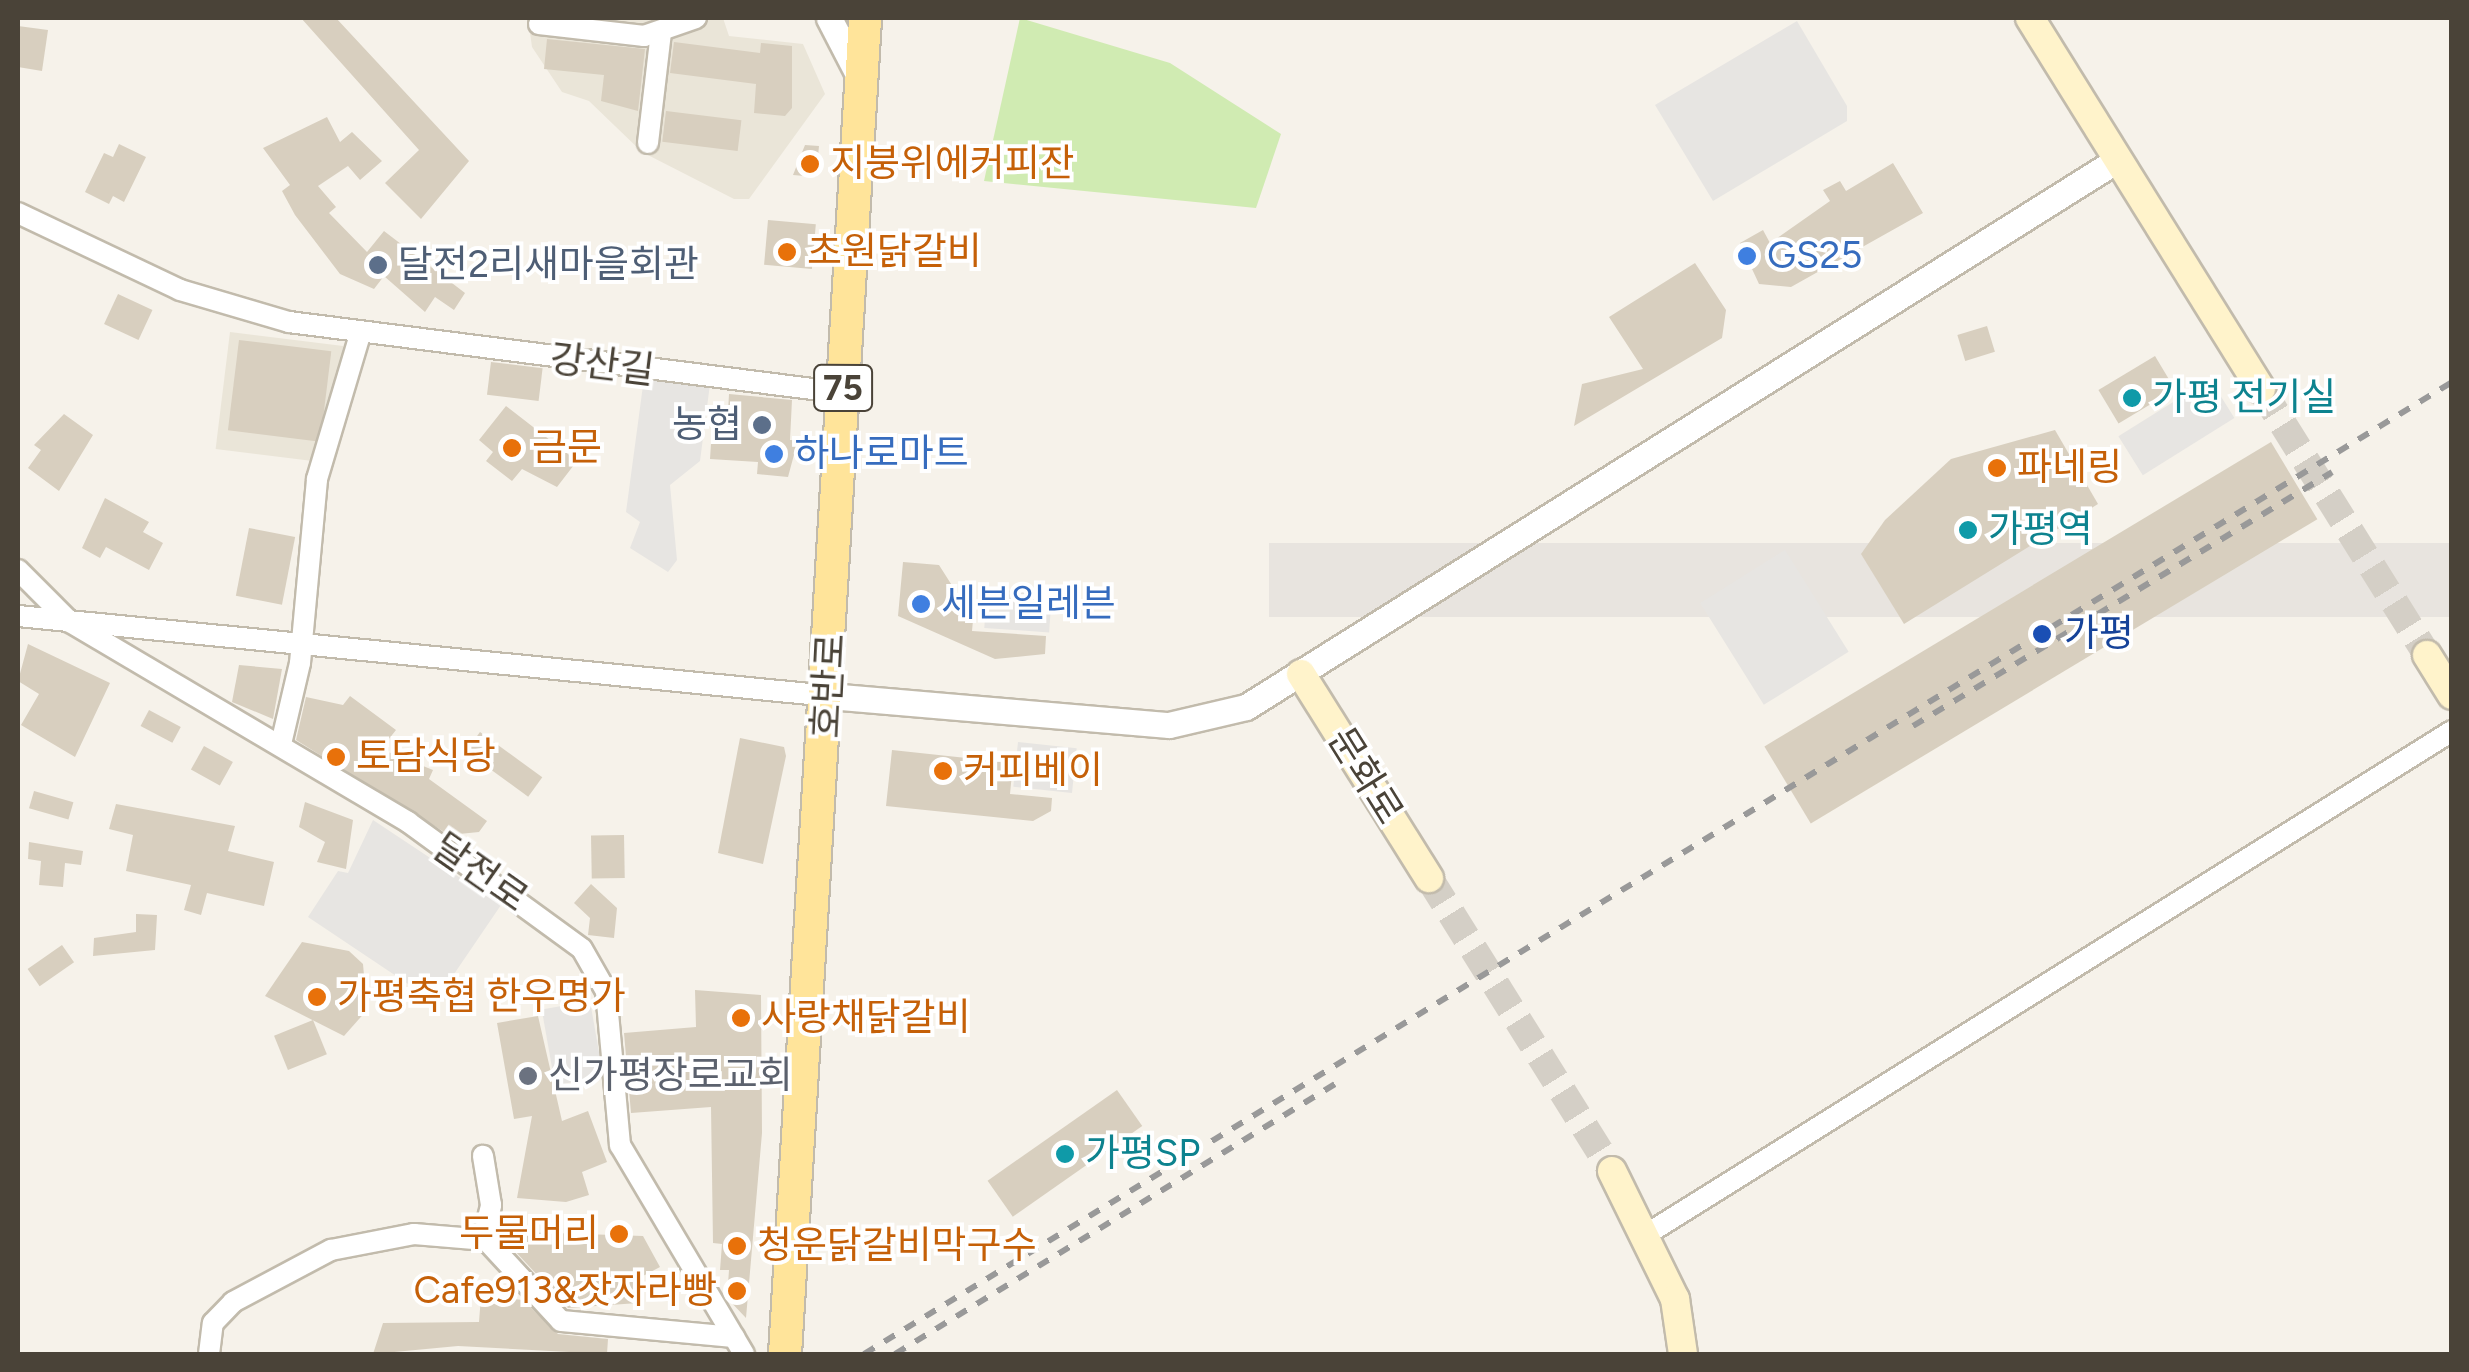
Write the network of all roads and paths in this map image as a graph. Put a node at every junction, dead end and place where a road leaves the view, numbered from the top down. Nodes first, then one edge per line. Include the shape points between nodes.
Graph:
1 (696, 18) edge
2 (828, 18) edge
3 (864, 18) edge
4 (2030, 18) edge
5 (539, 24) dead end
6 (661, 33) junction
7 (861, 81) junction
8 (648, 143) dead end
9 (2116, 160) junction
10 (18, 213) edge
11 (360, 335) junction
12 (2261, 389) tunnel mouth
13 (843, 393) junction
14 (18, 570) edge
15 (18, 616) edge
16 (70, 622) junction
17 (301, 645) junction
18 (2427, 655) tunnel mouth
19 (1302, 674) junction
20 (2452, 694) edge
21 (830, 696) junction
22 (2452, 731) edge
23 (280, 744) junction
24 (1430, 878) tunnel mouth
25 (483, 1156) dead end
26 (1612, 1171) tunnel mouth
27 (1648, 1234) junction
28 (482, 1238) junction
29 (739, 1346) edge
30 (209, 1354) edge
31 (785, 1354) edge
32 (1683, 1354) edge

1 - 6 street
2 - 7 street
3 - 7 main road, 호반로 / 75
4 - 9 main road
5 - 6 street
6 - 8 street
7 - 13 main road, 호반로 / 75
9 - 12 main road
9 - 19 street
10 - 11 street, 강산길 via 194,295
11 - 13 street, 강산길
11 - 17 street via 308,525
13 - 21 main road, 호반로 / 75
14 - 16 street, 달전로
15 - 16 street
16 - 17 street
16 - 23 street, 달전로
17 - 21 street
17 - 23 street
18 - 20 main road
19 - 21 street via 1246,707 1170,725
19 - 24 main road, 문화로
21 - 31 main road, 호반로 / 75
22 - 27 street
23 - 29 street, 달전로 via 408,822 592,960 606,991 620,1145
25 - 28 street via 492,1204
26 - 27 main road
27 - 32 main road via 1675,1300
28 - 29 street, 달전로 via 553,1318
28 - 30 street via 414,1234 331,1250 220,1312

